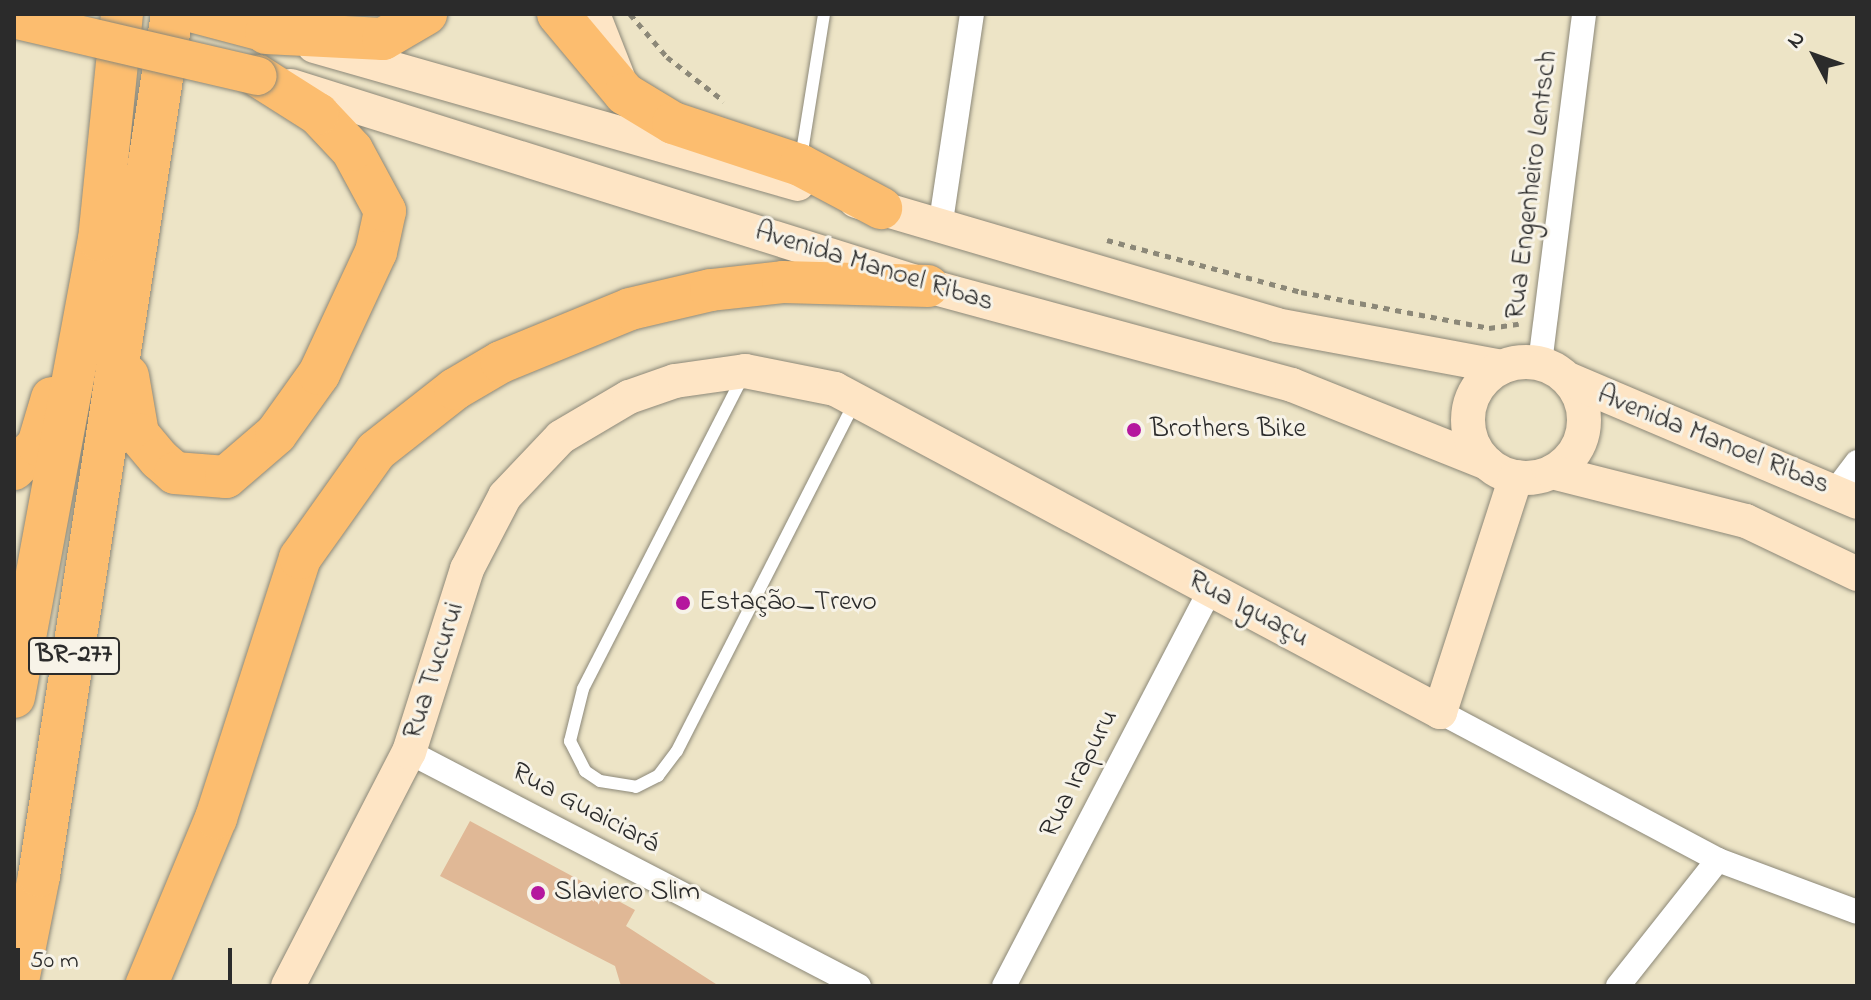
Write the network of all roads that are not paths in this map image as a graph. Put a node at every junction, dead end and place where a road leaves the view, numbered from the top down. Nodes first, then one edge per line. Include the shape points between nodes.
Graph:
1 (122, 14) edge
2 (172, 14) edge
3 (194, 14) edge
4 (426, 14) edge
5 (558, 14) edge
6 (593, 14) edge
7 (824, 14) edge
8 (972, 14) edge
9 (1584, 14) edge
10 (15, 19) edge
11 (266, 33) junction
12 (258, 76) junction
13 (625, 94) junction
14 (800, 165) junction
15 (881, 208) junction
16 (940, 228) junction
17 (99, 240) junction
18 (928, 286) junction
19 (125, 326) junction
20 (1540, 363) junction
21 (1502, 367) junction
22 (745, 371) junction
23 (1570, 380) junction
24 (629, 397) joint
25 (857, 398) junction
26 (1857, 462) edge
27 (14, 469) edge
28 (1502, 470) junction
29 (1552, 472) junction
30 (1846, 496) edge
31 (47, 542) junction
32 (1857, 574) edge
33 (1210, 590) junction
34 (14, 616) edge
35 (14, 697) edge
36 (1440, 712) junction
37 (409, 752) junction
38 (1718, 860) junction
39 (1857, 912) edge
40 (815, 976) edge
41 (17, 986) edge
42 (146, 986) edge
43 (288, 986) edge
44 (859, 986) edge
45 (1004, 986) edge
46 (1618, 986) edge

1 - 17 highway, BR-277
2 - 19 highway, BR-277
3 - 11 highway
4 - 11 highway via 383,39
5 - 13 highway
6 - 13 main road
7 - 14 lane
8 - 16 street
9 - 20 street, Rua Engenheiro Lentsch
10 - 12 highway, bridge
11 - 15 main road, Avenida Manoel Ribas
12 - 18 main road, Avenida Manoel Ribas
12 - 19 highway via 335,130 385,211 376,252 319,374 276,434 226,477 175,473 138,434 129,402
13 - 14 highway via 702,136
14 - 15 highway
15 - 16 main road, Avenida Manoel Ribas
16 - 21 main road, Avenida Manoel Ribas via 1276,325
17 - 27 highway via 38,445
17 - 31 highway, BR-277
18 - 28 main road, Avenida Manoel Ribas via 1292,385
18 - 42 highway via 783,282 711,290 630,309 501,362 455,389 376,451 339,496 300,558 216,818
19 - 41 highway, BR-277
20 - 21 main road
20 - 23 main road
21 - 28 main road via 1475,393 1469,411 1476,448
22 - 24 main road, Rua Iguaçu via 675,381
22 - 25 main road, Rua Iguaçu via 799,378
22 - 25 lane via 583,689 570,741 579,764 600,781 636,787 658,776 677,751
23 - 29 main road via 1584,425 1573,454
23 - 30 main road, Avenida Manoel Ribas via 1621,406
24 - 37 main road, Rua Tucurui via 561,437 505,496 467,569
25 - 33 main road, Rua Iguaçu
26 - 30 street
28 - 29 main road
28 - 36 main road
29 - 32 main road via 1746,521
31 - 34 highway
31 - 35 highway, BR-277
33 - 36 main road, Rua Iguaçu
33 - 45 street, Rua Irapuru
36 - 38 street, Rua Iguaçu
37 - 40 street, Rua Guaiciará
37 - 43 main road, Rua Tucurui
38 - 39 street, Rua Iguaçu
38 - 46 street
40 - 44 street, Rua Guaiciará

